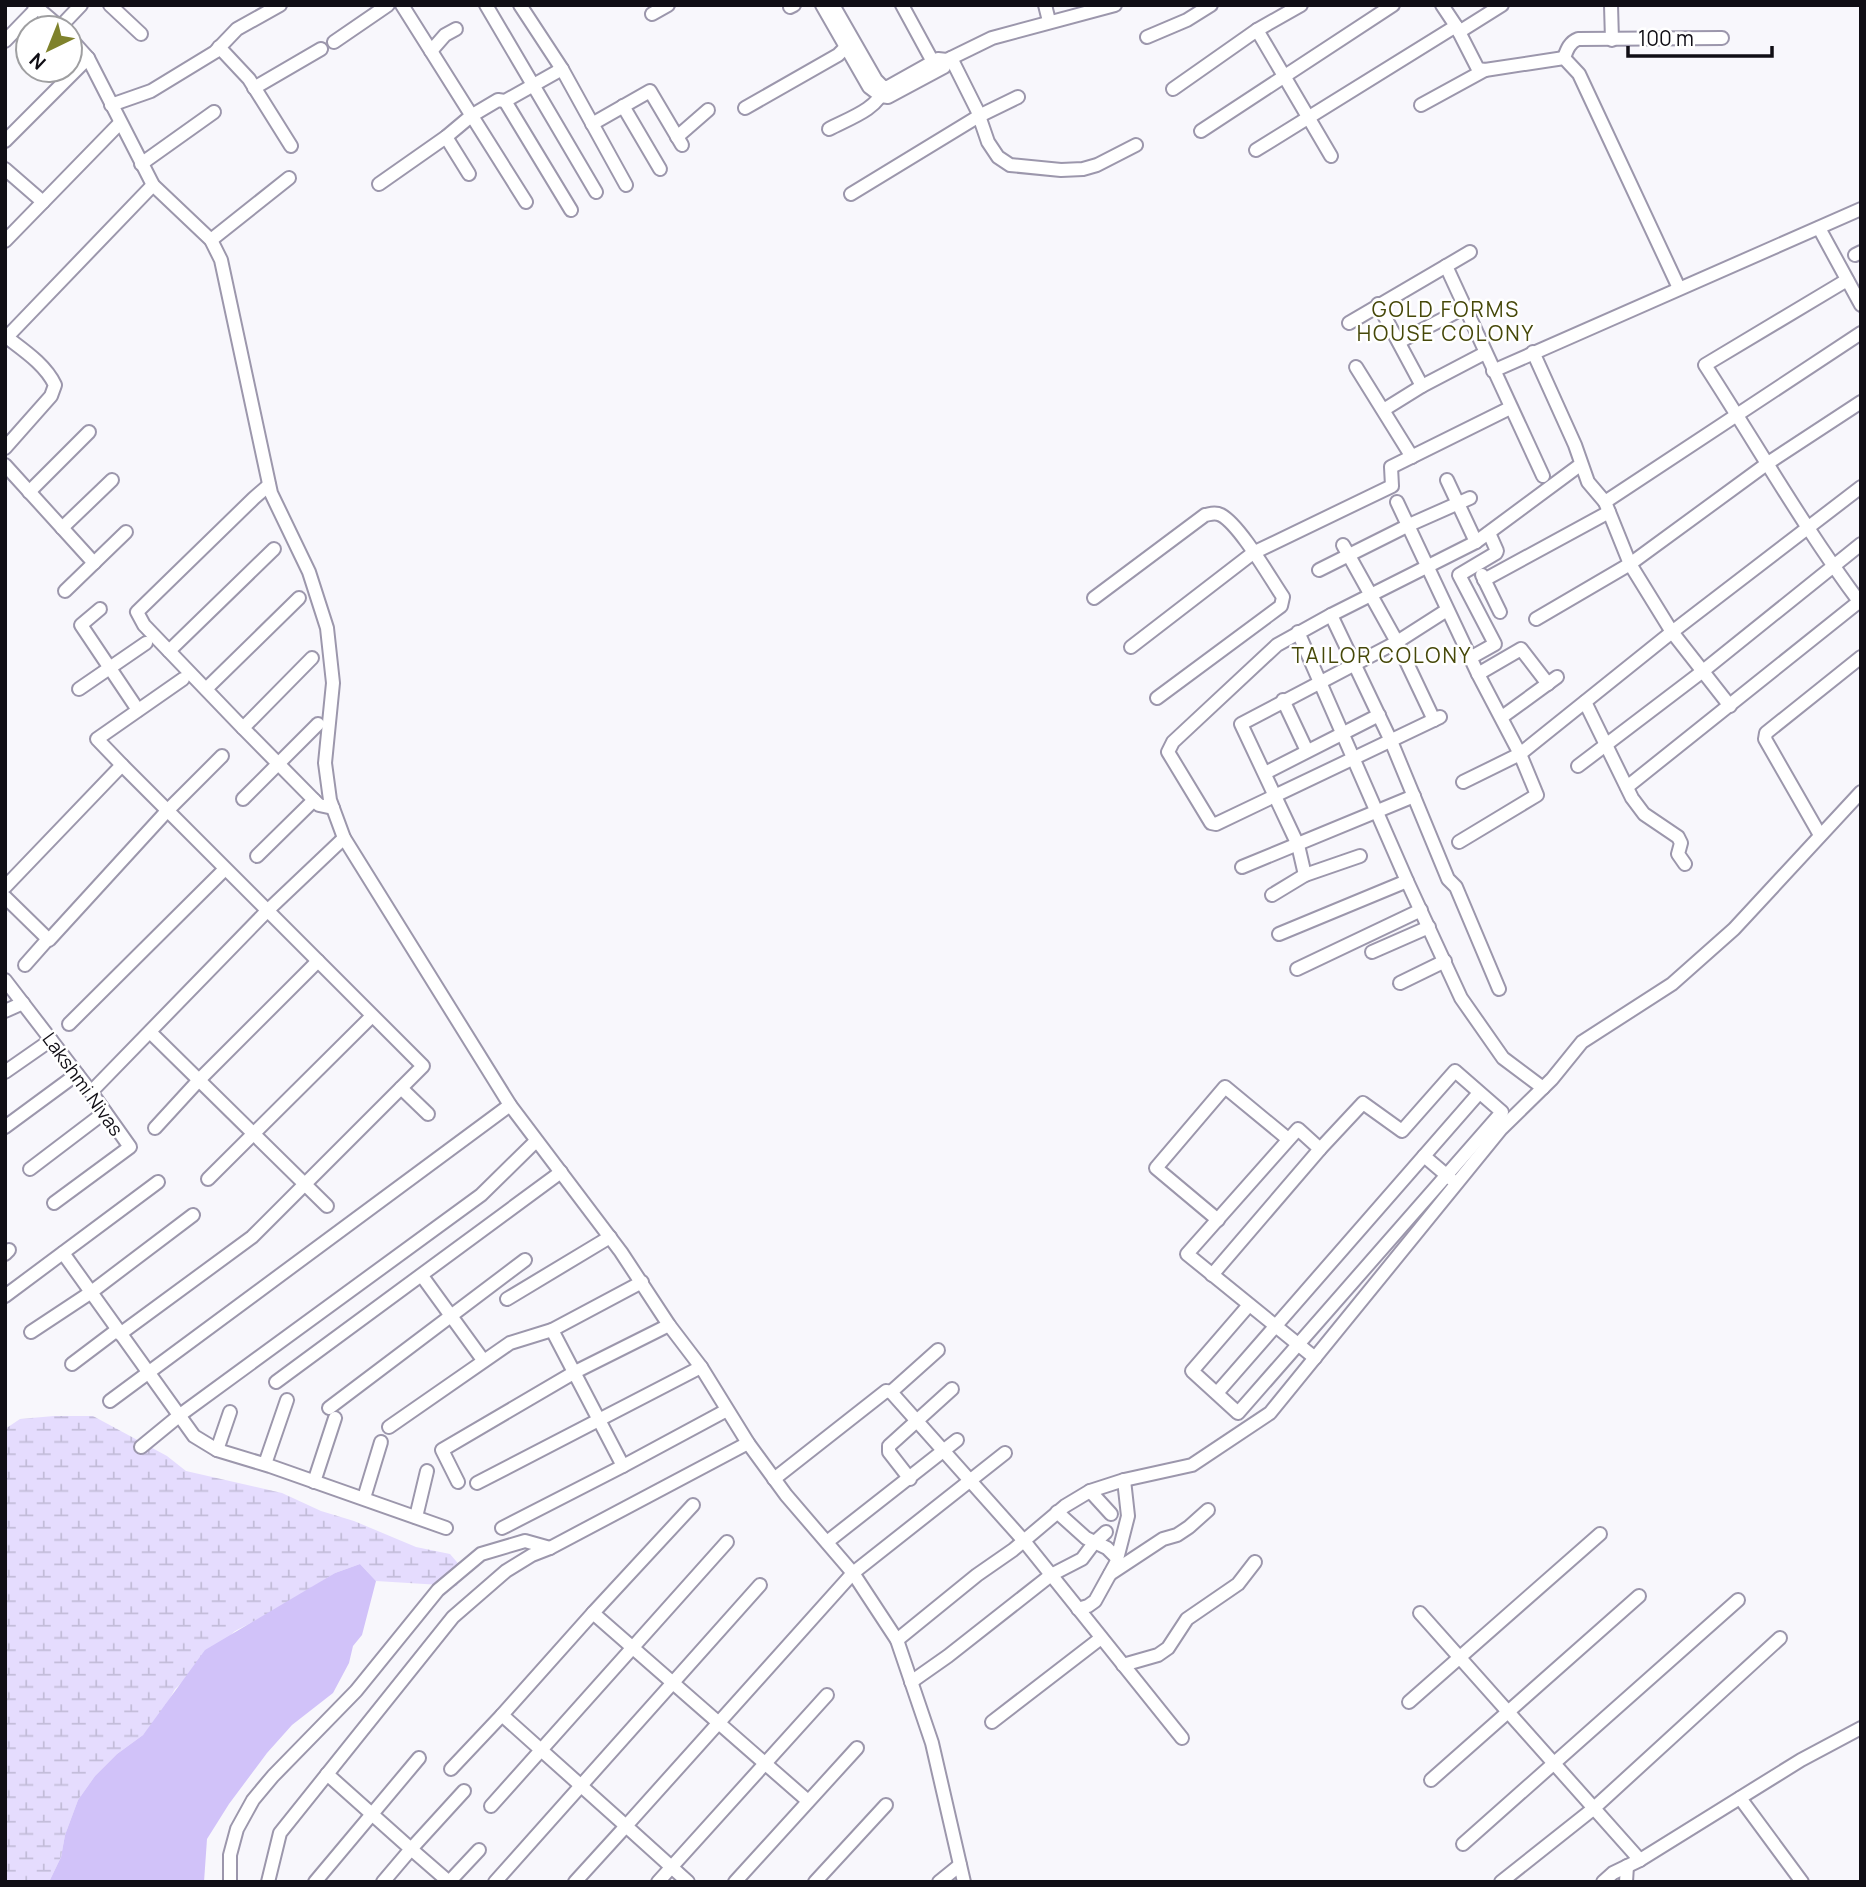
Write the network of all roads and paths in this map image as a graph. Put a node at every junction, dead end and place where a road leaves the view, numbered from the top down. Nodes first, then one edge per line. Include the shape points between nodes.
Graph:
1 (110, 5) edge
2 (280, 5) edge
3 (388, 5) edge
4 (402, 5) edge
5 (486, 5) edge
6 (520, 5) edge
7 (668, 5) edge
8 (822, 5) edge
9 (833, 5) edge
10 (902, 5) edge
11 (1045, 5) edge
12 (1211, 5) edge
13 (1301, 5) edge
14 (1393, 5) edge
15 (1442, 5) edge
16 (1502, 5) edge
17 (1611, 5) edge
18 (1110, 6) edge
19 (35, 7) edge
20 (652, 14) dead end
21 (1049, 22) junction
22 (456, 29) dead end
23 (1458, 29) junction
24 (1257, 30) junction
25 (141, 34) dead end
26 (1147, 37) dead end
27 (1722, 38) dead end
28 (1612, 40) junction
29 (5, 41) edge
30 (334, 42) dead end
31 (849, 44) junction
32 (219, 47) junction
33 (321, 49) dead end
34 (431, 51) junction
35 (84, 54) edge
36 (88, 58) junction
37 (1564, 58) junction
38 (949, 59) junction
39 (933, 62) junction
40 (562, 69) junction
41 (1485, 70) junction
42 (1283, 77) junction
43 (535, 86) junction
44 (254, 88) junction
45 (1173, 89) dead end
46 (882, 92) junction
47 (1018, 97) dead end
48 (505, 101) junction
49 (111, 105) junction
50 (1421, 105) dead end
51 (623, 106) junction
52 (745, 108) dead end
53 (708, 110) dead end
54 (214, 112) dead end
55 (471, 116) junction
56 (979, 116) junction
57 (1308, 118) junction
58 (120, 123) junction
59 (592, 124) junction
60 (829, 129) dead end
61 (1201, 131) dead end
62 (446, 137) junction
63 (5, 141) edge
64 (1136, 145) dead end
65 (291, 146) dead end
66 (1256, 150) dead end
67 (1331, 156) dead end
68 (141, 163) junction
69 (5, 169) edge
70 (660, 169) dead end
71 (470, 174) dead end
72 (289, 178) dead end
73 (379, 184) dead end
74 (153, 185) junction
75 (626, 185) dead end
76 (596, 192) dead end
77 (851, 194) dead end
78 (43, 202) junction
79 (526, 202) dead end
80 (1861, 209) edge
81 (571, 210) dead end
82 (1819, 228) junction
83 (5, 240) edge
84 (211, 240) junction
85 (1470, 252) dead end
86 (1446, 266) junction
87 (1847, 280) junction
88 (1679, 288) junction
89 (1378, 304) junction
90 (1861, 305) edge
91 (1464, 308) junction
92 (1349, 323) dead end
93 (1861, 333) edge
94 (6, 337) edge
95 (1399, 342) junction
96 (1533, 352) junction
97 (1485, 353) junction
98 (1356, 367) dead end
99 (1493, 370) junction
100 (1422, 386) junction
101 (1861, 402) edge
102 (1510, 408) junction
103 (1384, 409) junction
104 (1738, 416) junction
105 (89, 432) dead end
106 (5, 448) edge
107 (1412, 457) junction
108 (1768, 463) junction
109 (5, 465) edge
110 (1580, 465) junction
111 (1544, 476) dead end
112 (112, 480) dead end
113 (1447, 480) dead end
114 (269, 485) junction
115 (1861, 487) edge
116 (29, 492) junction
117 (1396, 502) dead end
118 (1465, 502) junction
119 (1607, 507) junction
120 (1409, 525) junction
121 (62, 528) junction
122 (1807, 529) junction
123 (126, 532) dead end
124 (1489, 533) junction
125 (1476, 542) junction
126 (1861, 544) edge
127 (274, 549) dead end
128 (1346, 551) junction
129 (1253, 553) junction
130 (94, 563) junction
131 (1630, 564) junction
132 (1477, 565) junction
133 (1428, 566) junction
134 (1833, 566) junction
135 (1319, 570) dead end
136 (1484, 580) junction
137 (65, 591) dead end
138 (1372, 594) junction
139 (1094, 597) dead end
140 (299, 598) dead end
141 (1860, 602) edge
142 (100, 609) dead end
143 (1447, 610) junction
144 (1500, 612) dead end
145 (1331, 615) junction
146 (1536, 619) dead end
147 (1298, 632) junction
148 (1672, 632) junction
149 (1396, 642) junction
150 (146, 643) dead end
151 (1131, 647) dead end
152 (169, 651) junction
153 (1861, 657) edge
154 (312, 658) dead end
155 (1470, 658) junction
156 (1354, 663) junction
157 (110, 668) junction
158 (1703, 671) junction
159 (1478, 674) junction
160 (183, 679) dead end
161 (1319, 682) junction
162 (79, 689) dead end
163 (206, 689) junction
164 (1157, 698) dead end
165 (1283, 700) junction
166 (1585, 702) junction
167 (1730, 706) junction
168 (138, 710) junction
169 (1379, 715) junction
170 (1502, 717) junction
171 (318, 724) dead end
172 (243, 728) junction
173 (1344, 734) junction
174 (1391, 741) junction
175 (1606, 746) junction
176 (1307, 751) junction
177 (1520, 754) junction
178 (222, 756) dead end
179 (1355, 758) junction
180 (278, 764) junction
181 (122, 765) junction
182 (1578, 766) dead end
183 (1265, 773) junction
184 (1463, 782) dead end
185 (1627, 787) junction
186 (1861, 792) edge
187 (1275, 795) junction
188 (1413, 796) junction
189 (243, 799) dead end
190 (314, 800) junction
191 (333, 808) junction
192 (167, 811) junction
193 (1378, 812) junction
194 (1820, 835) junction
195 (344, 838) junction
196 (1459, 842) dead end
197 (1298, 845) junction
198 (257, 856) dead end
199 (1360, 856) dead end
200 (1685, 864) dead end
201 (1242, 867) dead end
202 (225, 869) junction
203 (1305, 875) junction
204 (1407, 881) junction
205 (5, 887) edge
206 (1272, 895) dead end
207 (5, 897) edge
208 (1421, 909) junction
209 (267, 911) junction
210 (1429, 927) junction
211 (1279, 934) dead end
212 (48, 939) junction
213 (1372, 951) dead end
214 (318, 961) junction
215 (1445, 961) junction
216 (25, 965) dead end
217 (1297, 969) dead end
218 (5, 980) edge
219 (1400, 983) dead end
220 (1499, 989) dead end
221 (23, 1003) junction
222 (5, 1012) edge
223 (372, 1016) junction
224 (69, 1024) dead end
225 (150, 1032) junction
226 (51, 1040) junction
227 (5, 1072) edge
228 (77, 1074) junction
229 (199, 1080) junction
230 (401, 1088) junction
231 (1543, 1088) junction
232 (91, 1092) junction
233 (1479, 1093) junction
234 (510, 1105) junction
235 (105, 1112) junction
236 (428, 1114) dead end
237 (5, 1127) edge
238 (155, 1128) dead end
239 (254, 1134) junction
240 (1288, 1139) junction
241 (536, 1141) junction
242 (1320, 1149) junction
243 (1424, 1156) junction
244 (30, 1169) dead end
245 (561, 1172) junction
246 (208, 1179) dead end
247 (1451, 1180) junction
248 (158, 1182) dead end
249 (305, 1184) junction
250 (54, 1203) dead end
251 (327, 1206) dead end
252 (193, 1215) dead end
253 (1217, 1220) junction
254 (610, 1237) junction
255 (63, 1253) junction
256 (525, 1261) dead end
257 (1212, 1275) junction
258 (422, 1276) junction
259 (642, 1282) junction
260 (90, 1293) junction
261 (5, 1296) edge
262 (507, 1299) dead end
263 (1249, 1305) junction
264 (452, 1315) junction
265 (669, 1325) junction
266 (1275, 1326) junction
267 (552, 1330) junction
268 (32, 1332) dead end
269 (118, 1332) junction
270 (1298, 1345) junction
271 (938, 1350) dead end
272 (1315, 1358) junction
273 (483, 1360) junction
274 (72, 1364) dead end
275 (701, 1367) junction
276 (147, 1372) junction
277 (575, 1372) junction
278 (276, 1382) dead end
279 (952, 1390) dead end
280 (891, 1392) junction
281 (1217, 1393) junction
282 (110, 1401) dead end
283 (287, 1401) dead end
284 (727, 1409) junction
285 (230, 1412) dead end
286 (180, 1415) junction
287 (598, 1418) junction
288 (917, 1420) junction
289 (389, 1427) dead end
290 (957, 1440) dead end
291 (381, 1442) dead end
292 (748, 1443) junction
293 (141, 1447) dead end
294 (217, 1451) junction
295 (945, 1452) junction
296 (1005, 1452) dead end
297 (265, 1464) junction
298 (623, 1466) junction
299 (427, 1471) dead end
300 (774, 1479) junction
301 (910, 1479) junction
302 (970, 1480) junction
303 (1124, 1480) junction
304 (314, 1482) junction
305 (458, 1482) dead end
306 (477, 1483) dead end
307 (1090, 1491) junction
308 (364, 1498) junction
309 (693, 1505) dead end
310 (1208, 1510) dead end
311 (1057, 1512) junction
312 (1111, 1514) dead end
313 (416, 1517) junction
314 (446, 1528) dead end
315 (502, 1528) dead end
316 (1106, 1532) dead end
317 (1600, 1534) dead end
318 (1024, 1541) junction
319 (727, 1542) dead end
320 (827, 1542) junction
321 (1094, 1543) junction
322 (550, 1548) junction
323 (1117, 1558) junction
324 (1255, 1562) dead end
325 (853, 1573) junction
326 (1051, 1574) junction
327 (1110, 1574) junction
328 (760, 1585) dead end
329 (1639, 1596) dead end
330 (1738, 1600) dead end
331 (1078, 1609) junction
332 (1420, 1613) dead end
333 (593, 1614) junction
334 (1101, 1638) junction
335 (1780, 1638) dead end
336 (897, 1640) junction
337 (633, 1648) junction
338 (1459, 1656) junction
339 (1123, 1665) junction
340 (911, 1682) junction
341 (672, 1683) junction
342 (827, 1695) dead end
343 (1409, 1702) dead end
344 (1507, 1712) junction
345 (502, 1716) junction
346 (992, 1722) dead end
347 (718, 1723) junction
348 (1861, 1728) edge
349 (1182, 1738) dead end
350 (857, 1748) dead end
351 (541, 1751) junction
352 (419, 1758) dead end
353 (1553, 1763) junction
354 (765, 1764) junction
355 (452, 1769) dead end
356 (327, 1774) junction
357 (1431, 1780) dead end
358 (582, 1784) junction
359 (464, 1791) dead end
360 (1740, 1798) junction
361 (808, 1801) junction
362 (886, 1805) dead end
363 (491, 1806) dead end
364 (1593, 1809) junction
365 (371, 1814) junction
366 (626, 1826) junction
367 (1462, 1844) dead end
368 (411, 1849) junction
369 (478, 1850) dead end
370 (1640, 1860) junction
371 (961, 1865) junction
372 (1628, 1866) junction
373 (672, 1867) junction
374 (230, 1882) edge
375 (268, 1882) edge
376 (315, 1882) edge
377 (383, 1882) edge
378 (449, 1882) edge
379 (495, 1882) edge
380 (575, 1882) edge
381 (659, 1882) edge
382 (688, 1882) edge
383 (735, 1882) edge
384 (815, 1882) edge
385 (939, 1882) edge
386 (964, 1882) edge
387 (1501, 1882) edge
388 (1603, 1882) edge
389 (1626, 1882) edge
390 (1802, 1882) edge

1 - 25 street
2 - 32 street via 237,29
3 - 30 street
4 - 34 street
5 - 43 street
6 - 40 street
7 - 20 street
8 - 31 street
9 - 31 street
10 - 39 street
11 - 21 street
12 - 26 street
13 - 24 street
14 - 42 street
15 - 23 street
16 - 23 street
17 - 28 street
18 - 21 street
19 - 29 street
21 - 38 street via 992,38
22 - 34 street
23 - 41 street via 1478,69
23 - 57 street
24 - 42 street
24 - 45 street
27 - 28 street
28 - 37 street via 1573,41
31 - 46 street
31 - 52 street
32 - 44 street
32 - 49 street via 151,91
33 - 44 street
34 - 55 street
35 - 36 street
36 - 49 street
36 - 63 street
37 - 41 street
37 - 88 street via 1579,74
38 - 39 street
38 - 46 street via 944,67 888,97
38 - 56 street
39 - 46 street
40 - 43 street
40 - 59 street
41 - 50 street
42 - 57 street
42 - 61 street
43 - 48 street
43 - 76 street
44 - 65 street
46 - 60 street via 864,110
47 - 56 street
48 - 55 street via 498,100
48 - 81 street
49 - 58 street
51 - 53 street via 650,91 680,141
51 - 59 street
51 - 70 street
54 - 68 street
55 - 62 street
55 - 79 street
56 - 64 street via 988,142 1010,165 1083,169
56 - 77 street
57 - 66 street
57 - 67 street
58 - 68 street
58 - 78 street
59 - 75 street
62 - 71 street
62 - 73 street
68 - 74 street
69 - 78 street
72 - 84 street
74 - 84 street
74 - 94 street
78 - 83 street
80 - 82 street
82 - 87 street
82 - 88 street
84 - 114 street via 221,260
85 - 86 street
86 - 89 street
86 - 91 street
87 - 90 street
87 - 104 street via 1705,365
88 - 96 street
89 - 92 street
89 - 95 street
91 - 95 street
91 - 97 street
93 - 104 street
94 - 106 street via 27,352 55,385 51,396
95 - 100 street
96 - 99 street
96 - 110 street
97 - 99 street
97 - 100 street
98 - 103 street
99 - 102 street
100 - 103 street
101 - 108 street
102 - 107 street
102 - 111 street
103 - 107 street
104 - 108 street
104 - 119 street
105 - 116 street
107 - 129 street via 1391,467 1392,486
108 - 122 street
108 - 131 street
109 - 116 street
110 - 119 street
110 - 124 street
112 - 121 street
113 - 118 street
114 - 152 street via 137,612
114 - 191 street via 309,572 327,628 333,683 325,763
115 - 122 street
116 - 121 street
117 - 120 street
118 - 120 street
118 - 125 street
119 - 131 street
119 - 136 street
120 - 128 street
120 - 133 street
121 - 130 street
122 - 134 street
122 - 148 street
123 - 130 street
124 - 125 street
124 - 132 street via 1497,551
125 - 133 street
126 - 134 street
127 - 152 street
128 - 135 street
128 - 138 street
129 - 139 street via 1223,516 1205,515
129 - 151 street
129 - 164 street via 1283,597 1281,606
130 - 137 street
131 - 146 street
131 - 148 street
132 - 136 street
132 - 155 street via 1459,575 1496,644
133 - 138 street
133 - 143 street
134 - 141 street
134 - 158 street
136 - 144 street
138 - 145 street
138 - 149 street
140 - 163 street
141 - 167 street
142 - 157 street via 80,625
143 - 149 street
143 - 155 street
145 - 147 street
145 - 156 street
147 - 161 street
147 - 187 street via 1277,645 1169,748 1169,755 1213,824
148 - 158 street
148 - 166 street
149 - 156 street
149 - 174 street via 1437,718
150 - 157 street
152 - 163 street
153 - 194 street via 1766,733 1765,739
154 - 172 street
155 - 159 street
156 - 161 street
156 - 169 street
157 - 162 street
157 - 168 street
158 - 167 street
158 - 175 street
159 - 170 street
159 - 170 street via 1521,649 1552,680
160 - 168 street
161 - 165 street
161 - 173 street
163 - 172 street
165 - 176 street
165 - 183 street via 1241,723
166 - 175 street
166 - 177 street
167 - 185 street
168 - 181 street via 97,739
169 - 173 street
169 - 174 street
170 - 177 street
171 - 180 street
172 - 180 street
173 - 176 street
173 - 179 street
174 - 179 street
174 - 188 street
175 - 182 street
175 - 185 street
176 - 183 street
177 - 184 street
177 - 196 street via 1537,795
178 - 192 street
179 - 187 street
179 - 193 street
180 - 189 street
180 - 190 street
181 - 192 street
181 - 205 street
183 - 187 street
185 - 200 street via 1644,814 1678,837 1678,854
186 - 194 street
187 - 197 street
188 - 193 street
188 - 220 street
190 - 191 street
190 - 198 street
191 - 195 street
192 - 202 street
192 - 212 street
193 - 197 street
193 - 204 street
194 - 231 street via 1734,929 1672,984 1582,1042
195 - 209 street
195 - 234 street
197 - 201 street
197 - 203 street
199 - 203 street
202 - 209 street
202 - 224 street
203 - 206 street
204 - 208 street
204 - 211 street
207 - 212 street
208 - 210 street
208 - 217 street
209 - 214 street
209 - 225 street
210 - 213 street
210 - 215 street
212 - 216 street
214 - 223 street
214 - 229 street
215 - 219 street
215 - 231 street via 1461,998 1503,1058
218 - 221 street, Lakshmi Nivas
221 - 222 street
221 - 226 street, Lakshmi Nivas
223 - 230 street via 423,1066
223 - 239 street
225 - 229 street
225 - 232 street
226 - 227 street
226 - 228 street, Lakshmi Nivas
228 - 232 street, Lakshmi Nivas
228 - 237 street
229 - 238 street
229 - 239 street
230 - 236 street
230 - 249 street
231 - 247 street
232 - 235 street, Lakshmi Nivas
233 - 242 street via 1455,1071 1402,1131 1363,1102
233 - 243 street
233 - 247 street via 1502,1112
234 - 241 street
234 - 276 street
235 - 244 street
235 - 250 street, Lakshmi Nivas via 130,1147
239 - 246 street
239 - 249 street
240 - 242 street via 1297,1129
240 - 253 street
240 - 253 street via 1225,1087 1156,1168
241 - 245 street
241 - 286 street via 481,1195
242 - 257 street
243 - 247 street
243 - 266 street
245 - 254 street
245 - 258 street
247 - 270 street
247 - 272 street
248 - 255 street
249 - 251 street
249 - 269 street via 252,1237
252 - 260 street
253 - 257 street via 1187,1254
254 - 259 street
254 - 262 street
255 - 260 street
255 - 261 street
256 - 264 street
257 - 263 street
258 - 264 street
258 - 278 street
259 - 265 street
259 - 267 street
260 - 268 street
260 - 269 street
263 - 266 street
263 - 281 street via 1192,1371
264 - 273 street
264 - 304 street via 332,1413
265 - 275 street
265 - 277 street
266 - 270 street
266 - 281 street
267 - 273 street via 510,1343
267 - 277 street
269 - 274 street
269 - 276 street
270 - 272 street
270 - 281 street via 1238,1413
271 - 280 street
272 - 303 street via 1270,1413 1192,1465
273 - 289 street
275 - 284 street
275 - 287 street
276 - 282 street
276 - 286 street
277 - 287 street
277 - 305 street via 442,1450
279 - 288 street
280 - 288 street
280 - 300 street via 886,1391
283 - 297 street
284 - 292 street
284 - 298 street
285 - 294 street
286 - 293 street
286 - 294 street via 194,1436
287 - 298 street
287 - 306 street
288 - 295 street
288 - 301 street via 889,1446
290 - 295 street
291 - 308 street
292 - 300 street
292 - 322 street
294 - 297 street
295 - 301 street
295 - 302 street
296 - 302 street
297 - 304 street
298 - 315 street
299 - 313 street
300 - 320 street
301 - 320 street
302 - 318 street
302 - 325 street
303 - 307 street
303 - 323 street via 1128,1516
304 - 308 street
307 - 311 street
307 - 312 street
308 - 313 street
309 - 333 street
310 - 327 street via 1189,1528 1163,1539
311 - 318 street
311 - 321 street
313 - 314 street
316 - 321 street
317 - 338 street
318 - 326 street
318 - 336 street
319 - 337 street
320 - 325 street
321 - 323 street
321 - 326 street via 1082,1559
322 - 356 street via 506,1571 453,1617
322 - 374 street via 525,1541 481,1554 438,1590 356,1692 253,1800 237,1829 230,1855
323 - 327 street
324 - 339 street via 1238,1584 1187,1619 1168,1648
325 - 336 street
325 - 347 street
326 - 331 street
326 - 340 street
327 - 331 street via 1095,1601
328 - 341 street
329 - 344 street
330 - 353 street
331 - 334 street
332 - 338 street
333 - 337 street
333 - 345 street
334 - 339 street
334 - 346 street
335 - 364 street
336 - 340 street
337 - 341 street
337 - 351 street
338 - 343 street
338 - 344 street
339 - 349 street
340 - 371 street via 932,1744
341 - 347 street
341 - 358 street
342 - 354 street
344 - 353 street
344 - 357 street
345 - 351 street
345 - 355 street
347 - 354 street
347 - 366 street
348 - 360 street
350 - 361 street
351 - 358 street
351 - 363 street
352 - 365 street
353 - 364 street
353 - 367 street
354 - 361 street
354 - 373 street
356 - 365 street
356 - 375 street via 280,1833
358 - 366 street
358 - 379 street
359 - 368 street
360 - 370 street
360 - 390 street
361 - 383 street
362 - 384 street
364 - 370 street
364 - 387 street
365 - 368 street
365 - 376 street
366 - 373 street
366 - 380 street
368 - 377 street
368 - 378 street
369 - 378 street
370 - 372 street
371 - 385 street
371 - 386 street
372 - 388 street
372 - 389 street
373 - 381 street
373 - 382 street

